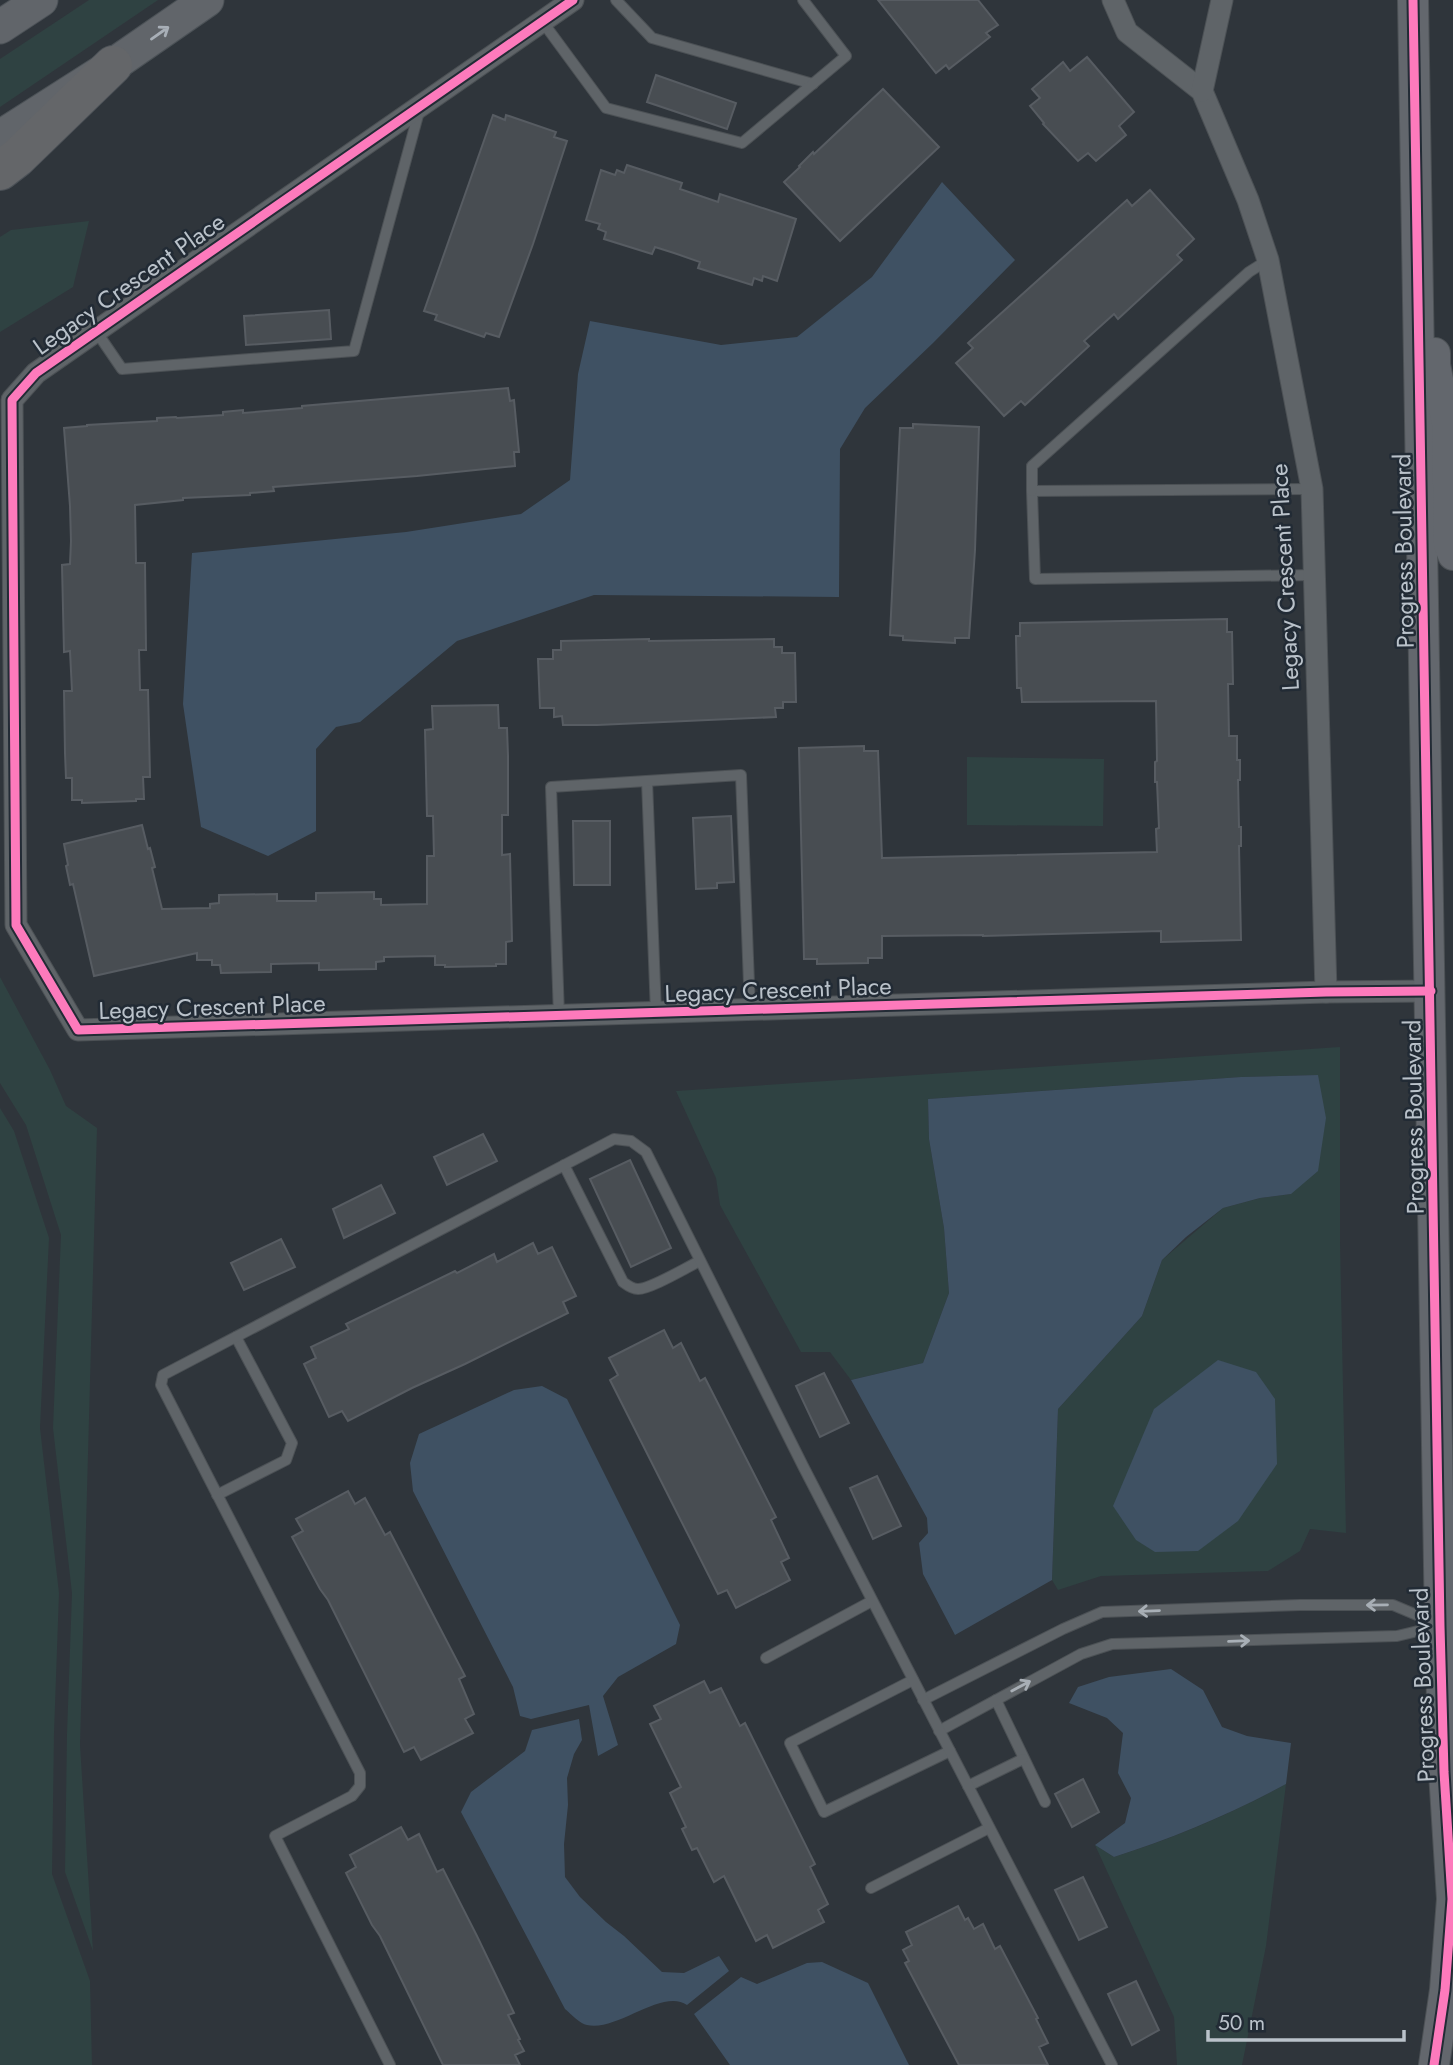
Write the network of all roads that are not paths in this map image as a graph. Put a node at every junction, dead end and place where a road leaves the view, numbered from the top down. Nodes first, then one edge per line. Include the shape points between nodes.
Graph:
1 (41, 0) edge
2 (207, 0) edge
3 (573, 0) edge
4 (616, 0) edge
5 (803, 0) edge
6 (1113, 0) edge
7 (1222, 0) edge
8 (1413, 0) edge
9 (542, 21) junction
10 (0, 27) edge
11 (1414, 33) junction
12 (113, 65) junction
13 (813, 84) junction
14 (1202, 91) junction
15 (421, 105) junction
16 (0, 137) edge
17 (0, 171) edge
18 (1268, 260) junction
19 (96, 331) junction
20 (1312, 489) junction
21 (1032, 491) junction
22 (1453, 555) edge
23 (1314, 575) junction
24 (647, 781) junction
25 (1442, 985) edge
26 (1326, 992) junction
27 (750, 1010) junction
28 (656, 1013) junction
29 (559, 1016) junction
30 (564, 1165) junction
31 (700, 1261) junction
32 (236, 1337) junction
33 (217, 1495) junction
34 (872, 1601) junction
35 (1447, 1626) edge
36 (766, 1658) dead end
37 (913, 1680) junction
38 (923, 1700) junction
39 (996, 1700) junction
40 (939, 1731) junction
41 (950, 1751) junction
42 (1023, 1759) junction
43 (968, 1786) junction
44 (1045, 1802) dead end
45 (989, 1828) junction
46 (871, 1888) dead end
47 (1453, 2038) edge
48 (390, 2065) edge
49 (1112, 2065) edge
50 (1434, 2065) edge
51 (1443, 2065) edge

1 - 10 main road
12 -> 2 main road
3 - 9 street, Legacy Crescent Place
4 - 13 lane via 652,38
5 - 13 lane via 846,56
6 - 14 street, Legacy Crescent Place via 1127,32
7 - 14 street
8 - 11 main road, Progress Boulevard
9 - 13 lane via 606,108 742,143
9 - 15 street, Legacy Crescent Place
11 - 22 main road via 1429,67 1435,365 1447,423 1449,545
11 - 25 main road, Progress Boulevard
12 - 16 main road
12 - 17 highway
14 - 18 street, Legacy Crescent Place
15 - 19 street, Legacy Crescent Place
15 - 19 lane via 354,351 122,369
18 - 20 street, Legacy Crescent Place
18 - 21 lane via 1032,466
19 - 29 street, Legacy Crescent Place via 36,373 12,400 16,925 78,1030
20 - 21 lane
20 - 23 street, Legacy Crescent Place
21 - 23 lane via 1035,579
23 - 26 street, Legacy Crescent Place
24 - 27 lane via 741,775
24 - 28 lane
24 - 29 lane via 551,787
25 - 26 street, Legacy Crescent Place
25 - 35 main road, Progress Boulevard
26 - 27 street, Legacy Crescent Place
27 - 28 street, Legacy Crescent Place
28 - 29 street, Legacy Crescent Place
30 - 31 lane via 614,1139 631,1142 646,1152
30 - 31 lane via 629,1287 649,1286
30 - 32 lane
31 - 34 lane
32 - 33 lane via 292,1443 286,1460
32 - 33 lane via 163,1374 161,1385
33 - 48 lane via 360,1773 360,1786 352,1796 275,1836
34 - 36 lane
34 - 37 lane
35 -> 38 lane via 1393,1605 1102,1612
39 -> 35 lane via 1081,1654 1112,1644 1397,1636
35 - 50 main road, Progress Boulevard via 1444,1772 1452,1899
37 - 38 lane
37 - 41 lane via 790,1743 824,1812
38 - 40 lane
39 - 40 lane
39 - 42 lane
40 - 41 lane
41 - 43 lane
42 - 43 lane
42 - 44 lane
43 - 45 lane
45 - 46 lane
45 - 49 lane
47 - 51 main road

